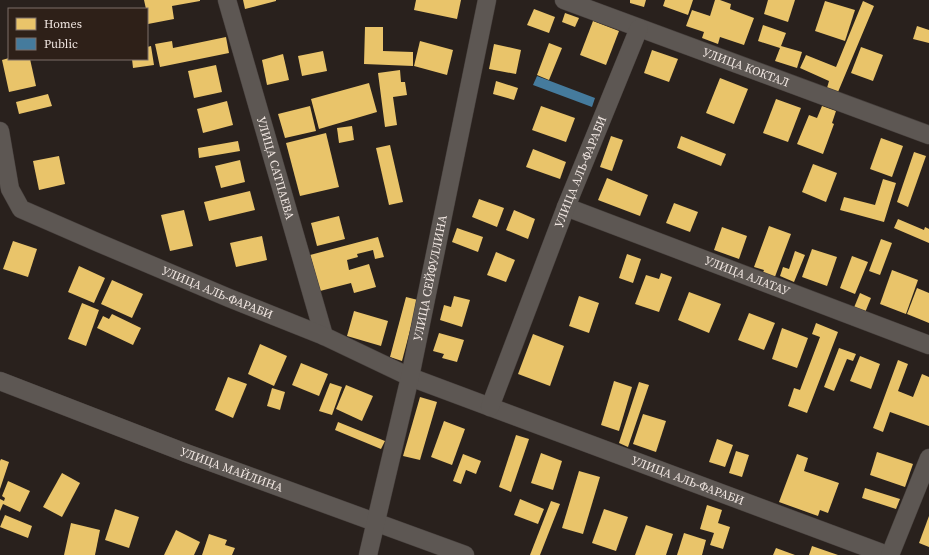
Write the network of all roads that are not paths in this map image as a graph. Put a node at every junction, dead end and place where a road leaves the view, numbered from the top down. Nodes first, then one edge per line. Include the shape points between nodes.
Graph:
1 (227, 0) edge
2 (487, 0) edge
3 (564, 0) edge
4 (639, 28) junction
5 (0, 131) edge
6 (929, 135) edge
7 (566, 207) junction
8 (324, 336) junction
9 (929, 345) edge
10 (410, 377) junction
11 (0, 381) edge
12 (490, 406) junction
13 (929, 458) edge
14 (376, 522) junction
15 (368, 555) edge
16 (465, 555) edge
17 (887, 555) edge
18 (890, 555) edge

1 - 8 street, УЛИЦА САТПАЕВА
2 - 10 street, УЛИЦА СЕЙФУЛЛИНА
3 - 4 street, УЛИЦА КОКТАЛ
4 - 6 street, УЛИЦА КОКТАЛ
4 - 7 street, УЛИЦА АЛЬ-ФАРАБИ
5 - 8 street, УЛИЦА АЛЬ-ФАРАБИ via 10,189 21,209
7 - 9 street, УЛИЦА АЛАТАУ
7 - 12 street, УЛИЦА АЛЬ-ФАРАБИ
8 - 10 street, УЛИЦА АЛЬ-ФАРАБИ
10 - 12 street, УЛИЦА АЛЬ-ФАРАБИ
10 - 14 street, УЛИЦА СЕЙФУЛЛИНА
11 - 14 street, УЛИЦА МАЙЛИНА via 186,453
12 - 17 street, УЛИЦА АЛЬ-ФАРАБИ
13 - 18 street
14 - 15 street, УЛИЦА СЕЙФУЛЛИНА
14 - 16 street, УЛИЦА МАЙЛИНА

